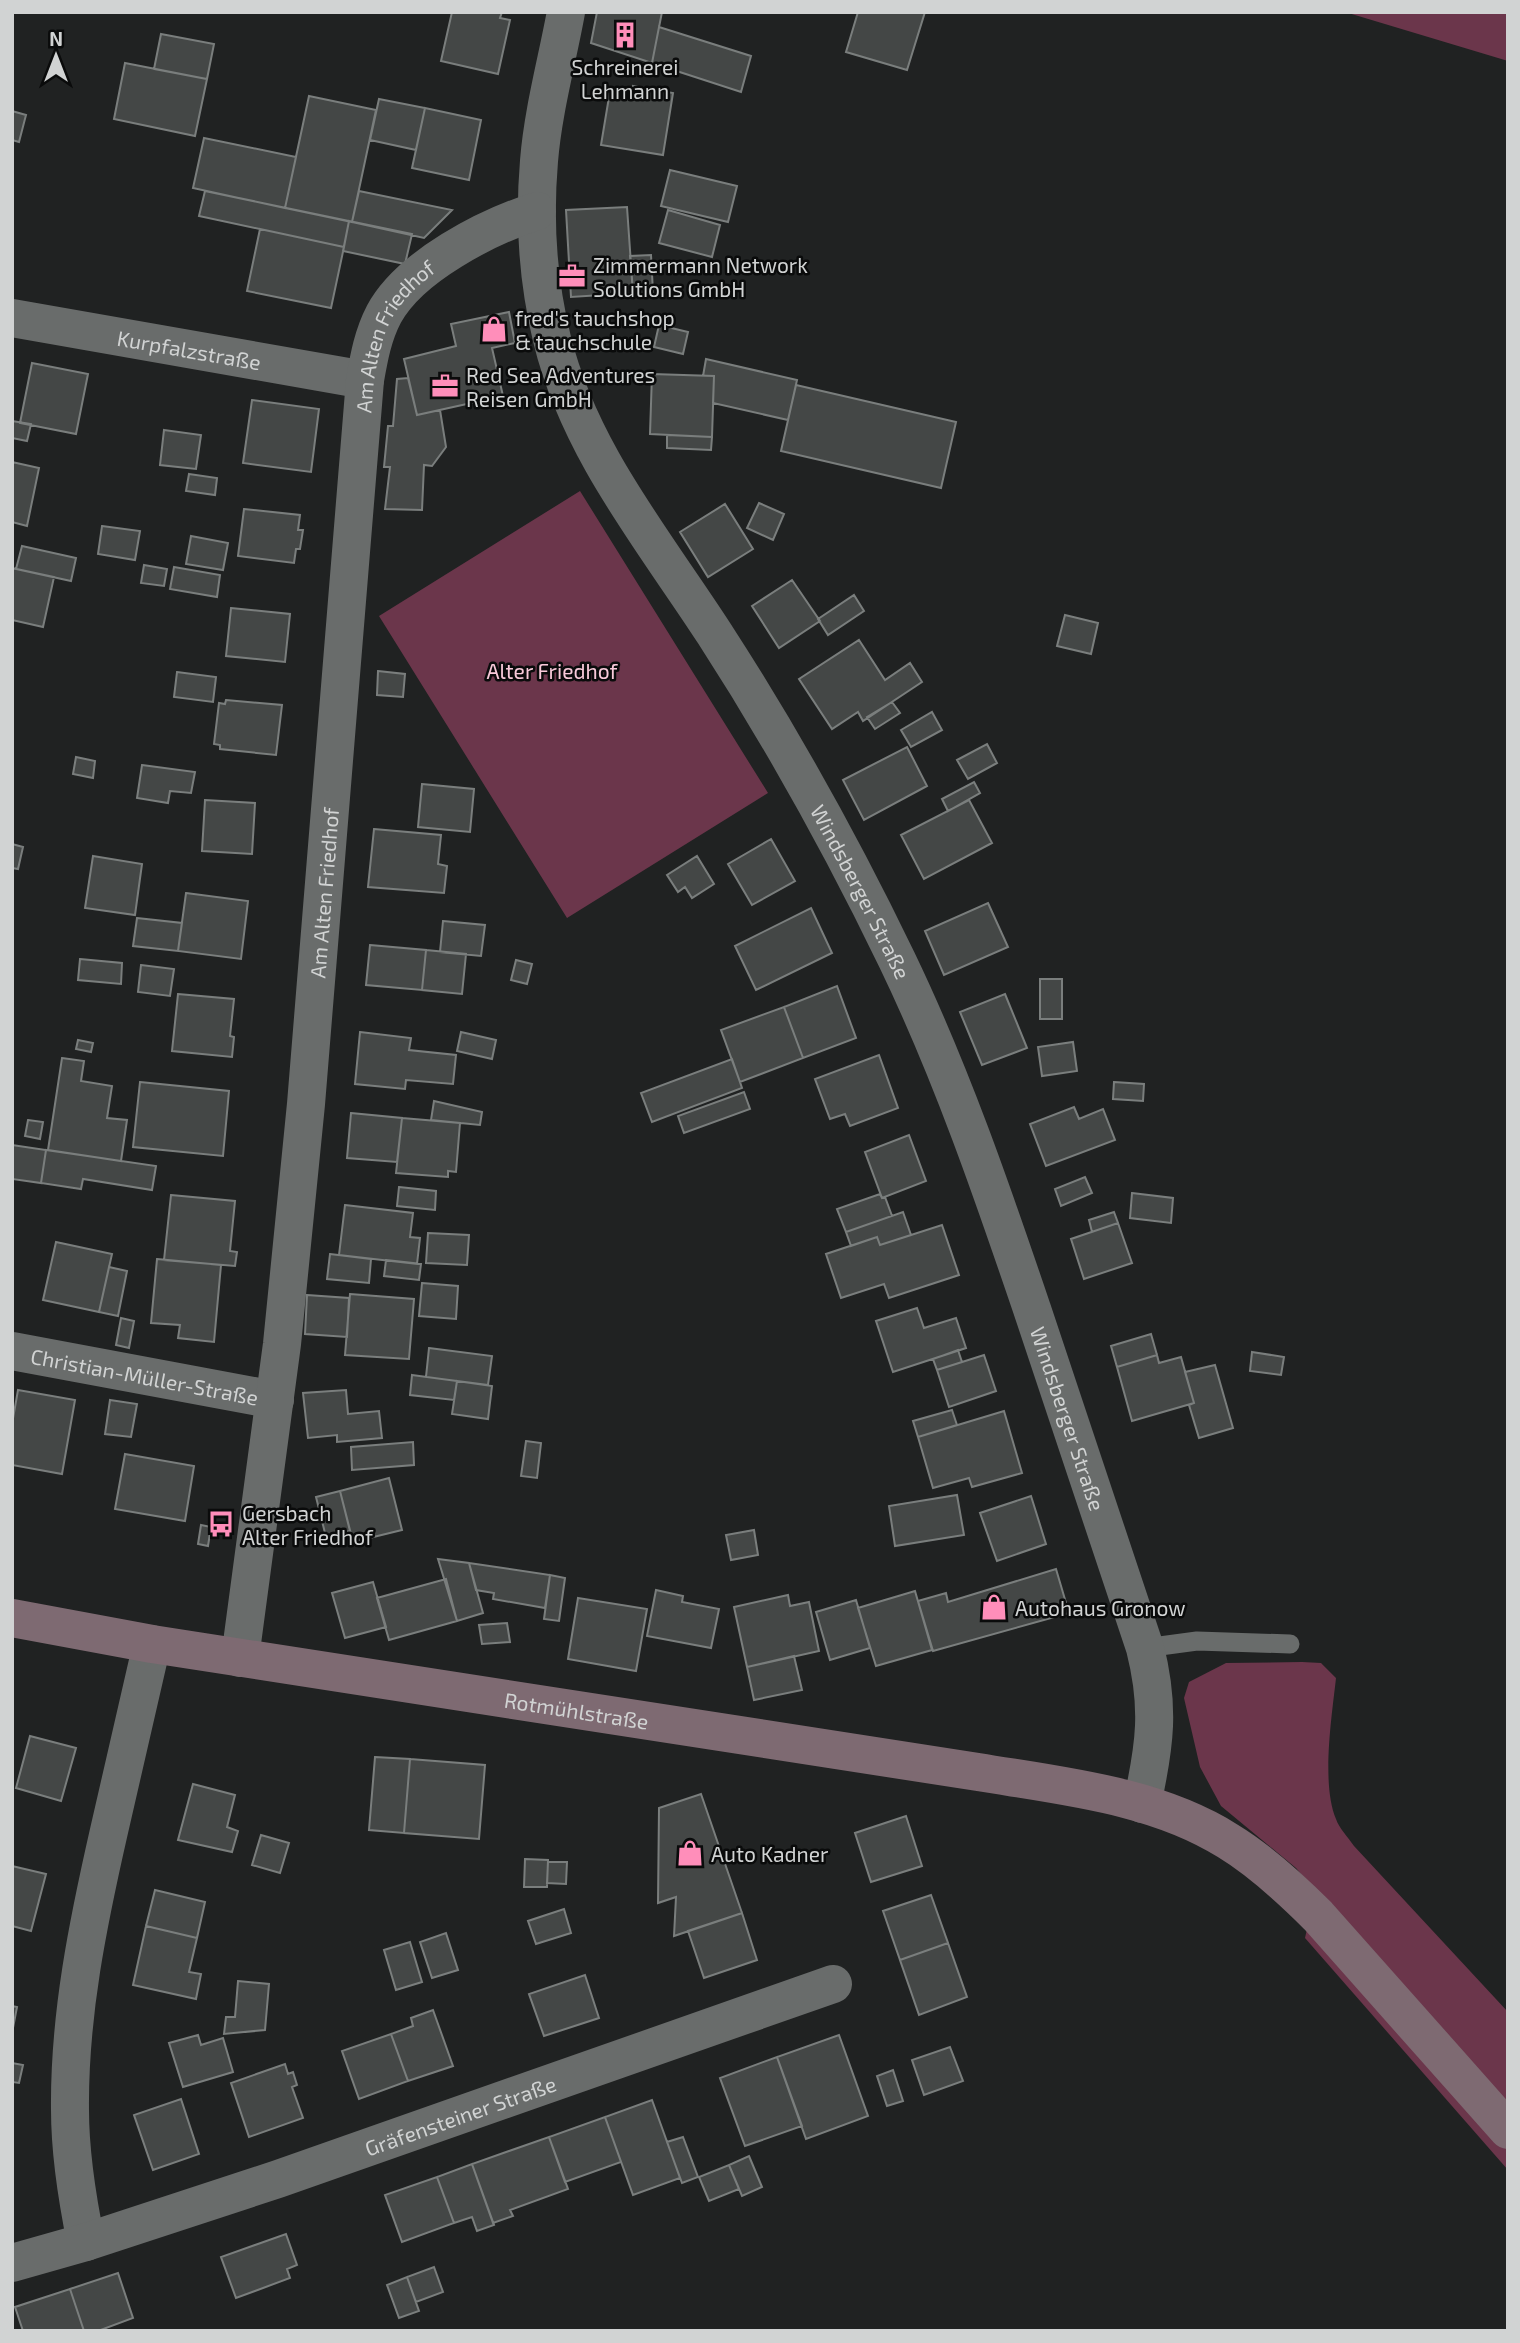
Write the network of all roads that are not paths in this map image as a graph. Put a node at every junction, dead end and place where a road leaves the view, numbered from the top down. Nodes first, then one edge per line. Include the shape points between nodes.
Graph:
1 (566, 12) edge
2 (537, 211) junction
3 (12, 318) edge
4 (365, 380) junction
5 (12, 1351) edge
6 (275, 1400) junction
7 (12, 1618) edge
8 (152, 1644) junction
9 (1290, 1644) dead end
10 (1145, 1648) junction
11 (240, 1658) junction
12 (1142, 1804) junction
13 (833, 1984) dead end
14 (1508, 2130) edge
15 (86, 2242) junction
16 (12, 2263) edge

1 - 2 street, Windsberger Straße via 542,135
2 - 4 street, Am Alten Friedhof via 486,230 413,279 385,312 370,349
2 - 10 street, Windsberger Straße via 551,336 581,423 617,489 772,725 897,960 996,1204
3 - 4 street, Kurpfalzstraße
4 - 6 street, Am Alten Friedhof via 307,1090
5 - 6 street, Christian-Müller-Straße
6 - 11 street, Am Alten Friedhof
7 - 8 street, Rotmühlstraße
8 - 11 street, Rotmühlstraße
8 - 15 street via 92,1909 74,2023 71,2144
9 - 10 lane via 1197,1641
10 - 12 street, Windsberger Straße via 1156,1727
11 - 12 street, Rotmühlstraße via 806,1744
12 - 14 street, Rotmühlstraße via 1228,1840 1292,1891
13 - 15 street, Gräfensteiner Straße
15 - 16 street, Gräfensteiner Straße

